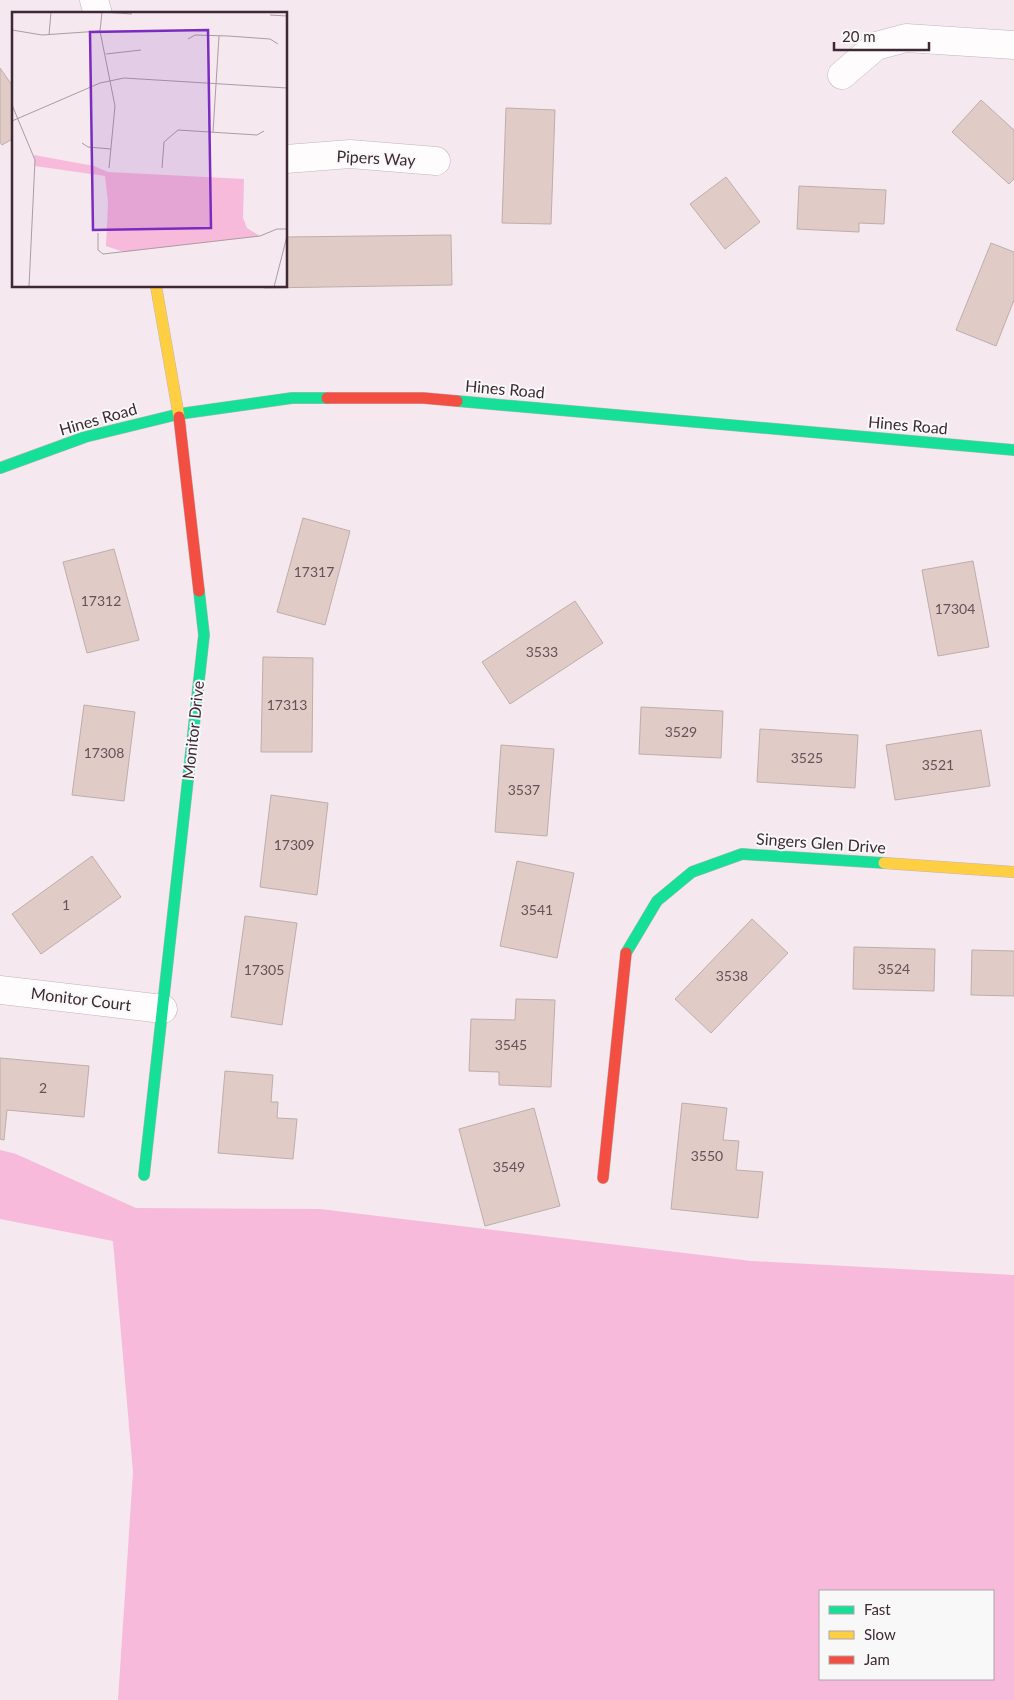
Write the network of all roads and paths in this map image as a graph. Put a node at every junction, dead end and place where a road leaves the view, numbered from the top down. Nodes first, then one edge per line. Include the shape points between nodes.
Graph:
1 (1014, 45) edge
2 (842, 74) dead end
3 (288, 159) edge
4 (436, 161) dead end
5 (156, 288) edge
6 (179, 414) junction
7 (1014, 450) edge
8 (0, 468) edge
9 (1014, 872) edge
10 (0, 990) edge
11 (163, 1009) junction
12 (144, 1175) dead end
13 (603, 1178) dead end

1 - 2 street via 906,38 876,46
3 - 4 street, Pipers Way via 350,154
5 - 6 street, Monitor Drive
6 - 7 street, Hines Road via 292,398 423,398
6 - 8 street, Hines Road via 85,437
6 - 11 street, Monitor Drive via 204,635
9 - 13 street, Singers Glen Drive via 742,854 692,872 657,901 625,955
10 - 11 street, Monitor Court
11 - 12 street, Monitor Drive

